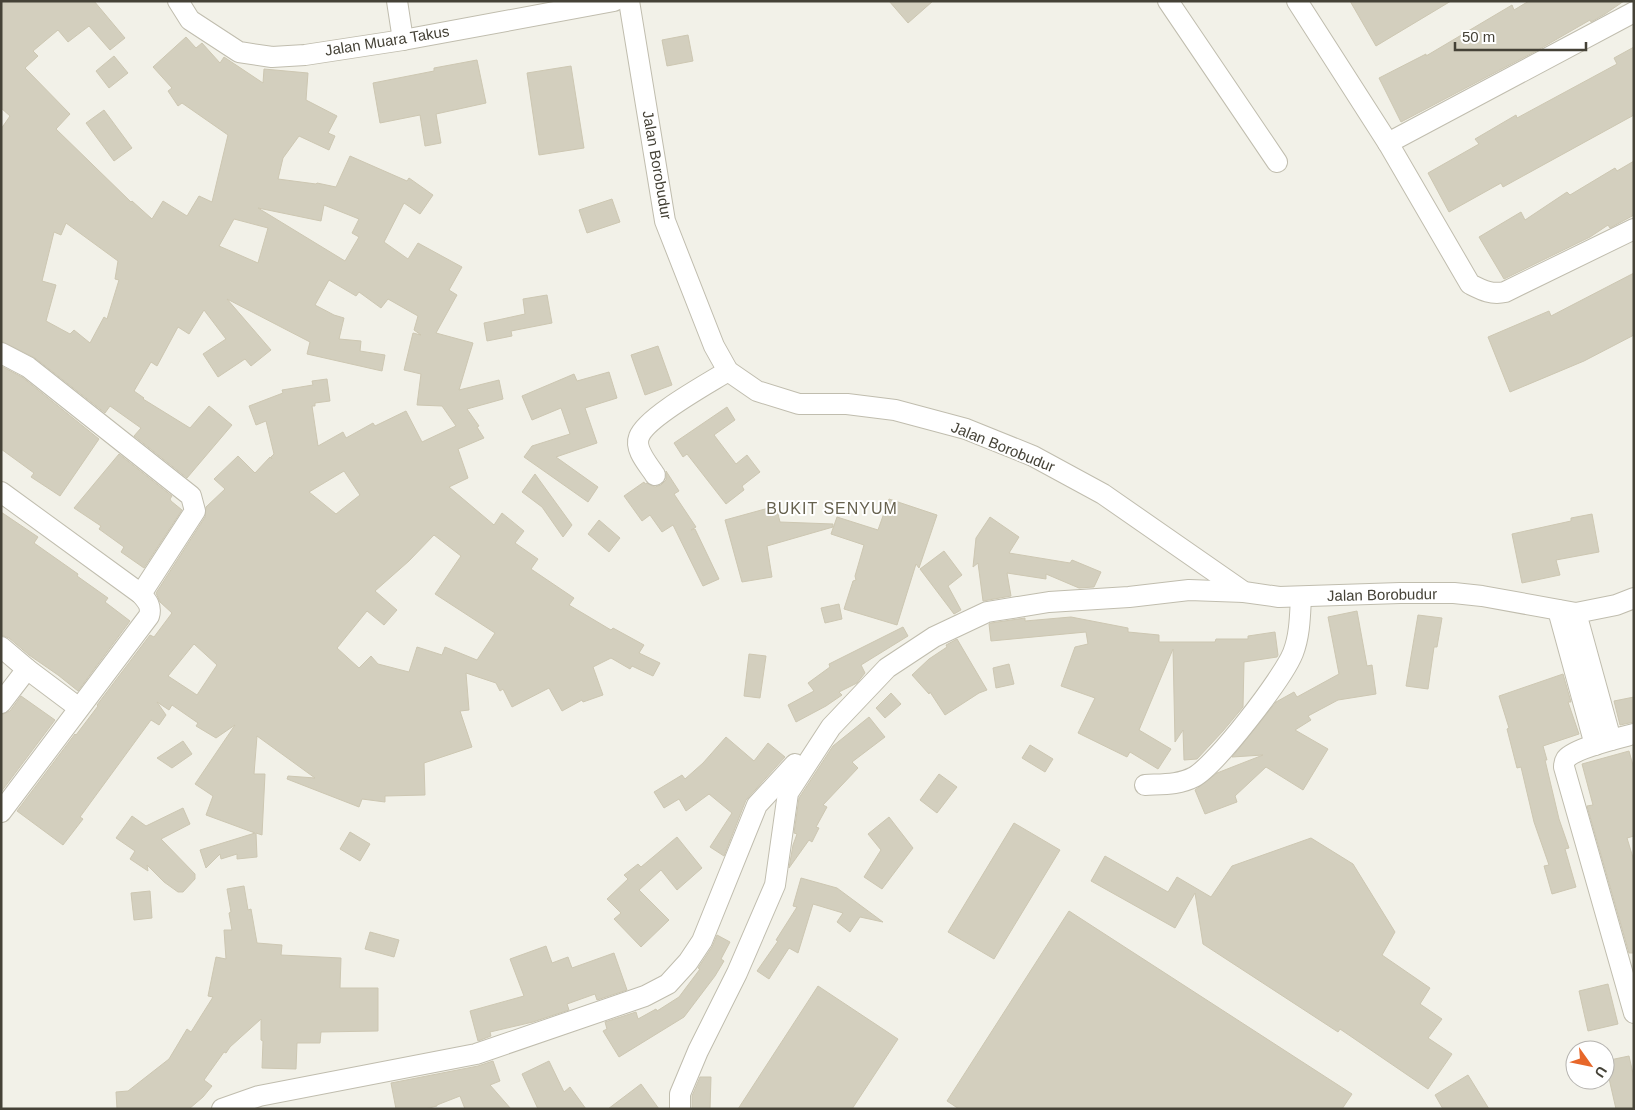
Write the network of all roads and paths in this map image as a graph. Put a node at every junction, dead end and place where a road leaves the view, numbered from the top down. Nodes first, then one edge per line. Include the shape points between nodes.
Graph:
1 (178, 1) edge
2 (397, 1) edge
3 (614, 1) edge
4 (629, 1) edge
5 (1168, 1) edge
6 (1297, 1) edge
7 (1634, 12) edge
8 (403, 40) junction
9 (1388, 143) junction
10 (1277, 162) dead end
11 (1634, 229) edge
12 (1, 353) edge
13 (728, 370) junction
14 (655, 475) dead end
15 (1, 492) edge
16 (1244, 592) junction
17 (141, 594) junction
18 (1301, 597) junction
19 (1634, 598) edge
20 (1567, 611) junction
21 (1, 647) edge
22 (27, 669) junction
23 (1, 703) edge
24 (79, 708) junction
25 (831, 727) junction
26 (1634, 734) edge
27 (1603, 743) junction
28 (1145, 784) dead end
29 (1, 812) edge
30 (1634, 1013) edge
31 (222, 1109) edge
32 (680, 1109) edge

1 - 8 street, Jalan Muara Takus via 190,20 239,52 272,57
2 - 8 street
3 - 8 street, Jalan Muara Takus
4 - 13 street, Jalan Borobudur via 665,221 714,346
5 - 10 street
6 - 9 street
7 - 9 street
9 - 11 street via 1470,284 1482,291 1505,292
12 - 17 street via 28,367 191,496 195,511
13 - 14 street via 648,424 638,438 640,450
13 - 16 street, Jalan Borobudur via 757,391 799,404 847,404 895,410 966,429 1033,456 1103,494
15 - 17 street
16 - 18 street, Jalan Borobudur
16 - 25 street via 1189,590 1049,602 987,612 934,638 887,668
17 - 24 street via 149,603 150,616
18 - 20 street, Jalan Borobudur via 1454,593
18 - 28 street via 1300,625 1294,652 1285,670 1238,731 1193,777 1174,784
19 - 20 street, Jalan Borobudur via 1616,605
20 - 27 street
21 - 22 street
22 - 23 street
22 - 24 street
24 - 29 street
25 - 31 street via 757,805 702,941 668,984 645,996 476,1054 260,1096
25 - 32 street via 788,793 774,885 737,973 698,1051 680,1094
26 - 27 street
27 - 30 street via 1574,753 1567,758 1564,767

